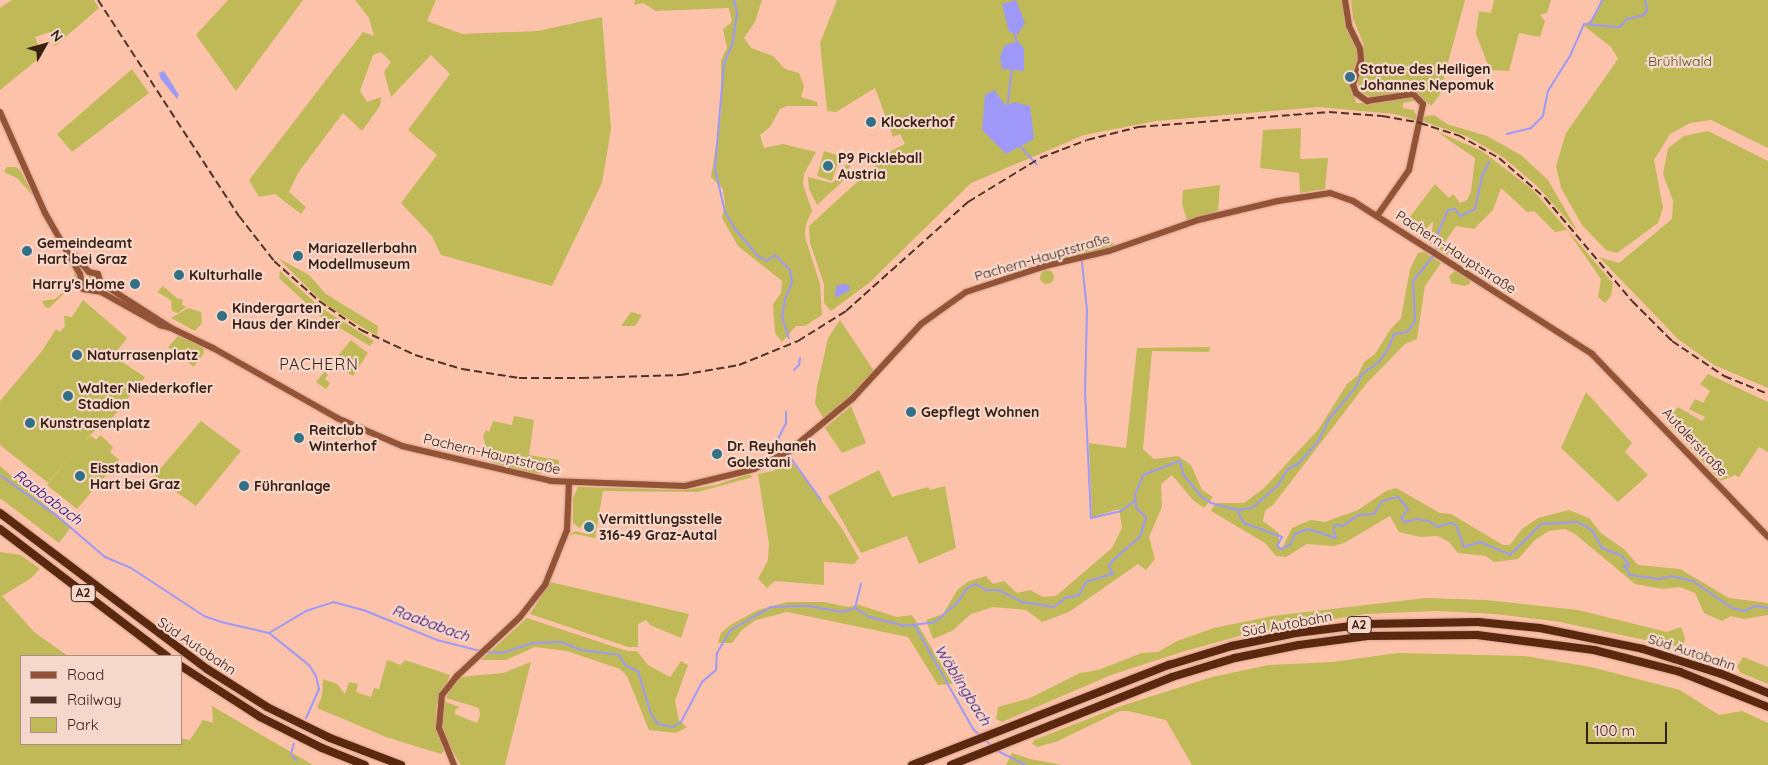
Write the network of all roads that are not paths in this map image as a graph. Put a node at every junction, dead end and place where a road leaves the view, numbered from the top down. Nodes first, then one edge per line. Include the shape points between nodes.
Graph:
1 (1345, 0) edge
2 (0, 112) edge
3 (1377, 216) junction
4 (70, 253) junction
5 (88, 272) junction
6 (81, 277) junction
7 (101, 283) junction
8 (96, 291) junction
9 (171, 328) junction
10 (1603, 364) joint
11 (569, 483) junction
12 (0, 513) edge
13 (0, 528) edge
14 (1768, 537) edge
15 (166, 655) edge
16 (182, 667) edge
17 (1768, 693) edge
18 (1768, 707) edge
19 (365, 765) edge
20 (401, 765) edge
21 (454, 765) edge
22 (912, 765) edge
23 (951, 765) edge

1 - 3 main road via 1349,26 1360,48 1361,60 1353,85 1356,93 1367,101 1413,94 1423,104 1412,164
2 - 4 main road, Pachern-Hauptstraße via 46,213
3 - 10 main road, Pachern-Hauptstraße via 1577,342
3 - 11 main road, Pachern-Hauptstraße via 1353,201 1330,193 1315,194 1198,220 1109,251 1002,279 966,292 932,314 853,398 788,451 758,467 721,480 685,486
4 - 5 main road, Pachern-Hauptstraße
4 - 6 main road, Pachern-Hauptstraße
5 - 6 main road
5 - 7 main road, Pachern-Hauptstraße via 98,274
6 - 8 main road, Pachern-Hauptstraße via 80,284 84,290
7 - 8 main road
7 - 9 main road, Pachern-Hauptstraße
8 - 9 main road, Pachern-Hauptstraße via 160,326
9 - 11 main road, Pachern-Hauptstraße via 368,433 402,446
10 - 14 main road, Autalerstraße
11 - 21 main road via 567,530 550,574 530,606 447,687 439,707 440,733
12 - 20 highway, Süd Autobahn / A2 via 207,669 330,738
13 - 15 highway, Süd Autobahn / A2
16 - 19 highway, Süd Autobahn via 260,717
17 - 22 highway, Süd Autobahn / A2 via 1722,674 1643,649 1540,628 1478,622 1367,624 1296,633 1223,649 1160,668
18 - 23 highway, Süd Autobahn / A2 via 1718,686 1639,660 1538,640 1469,635 1367,636 1299,645 1226,661 1114,699

